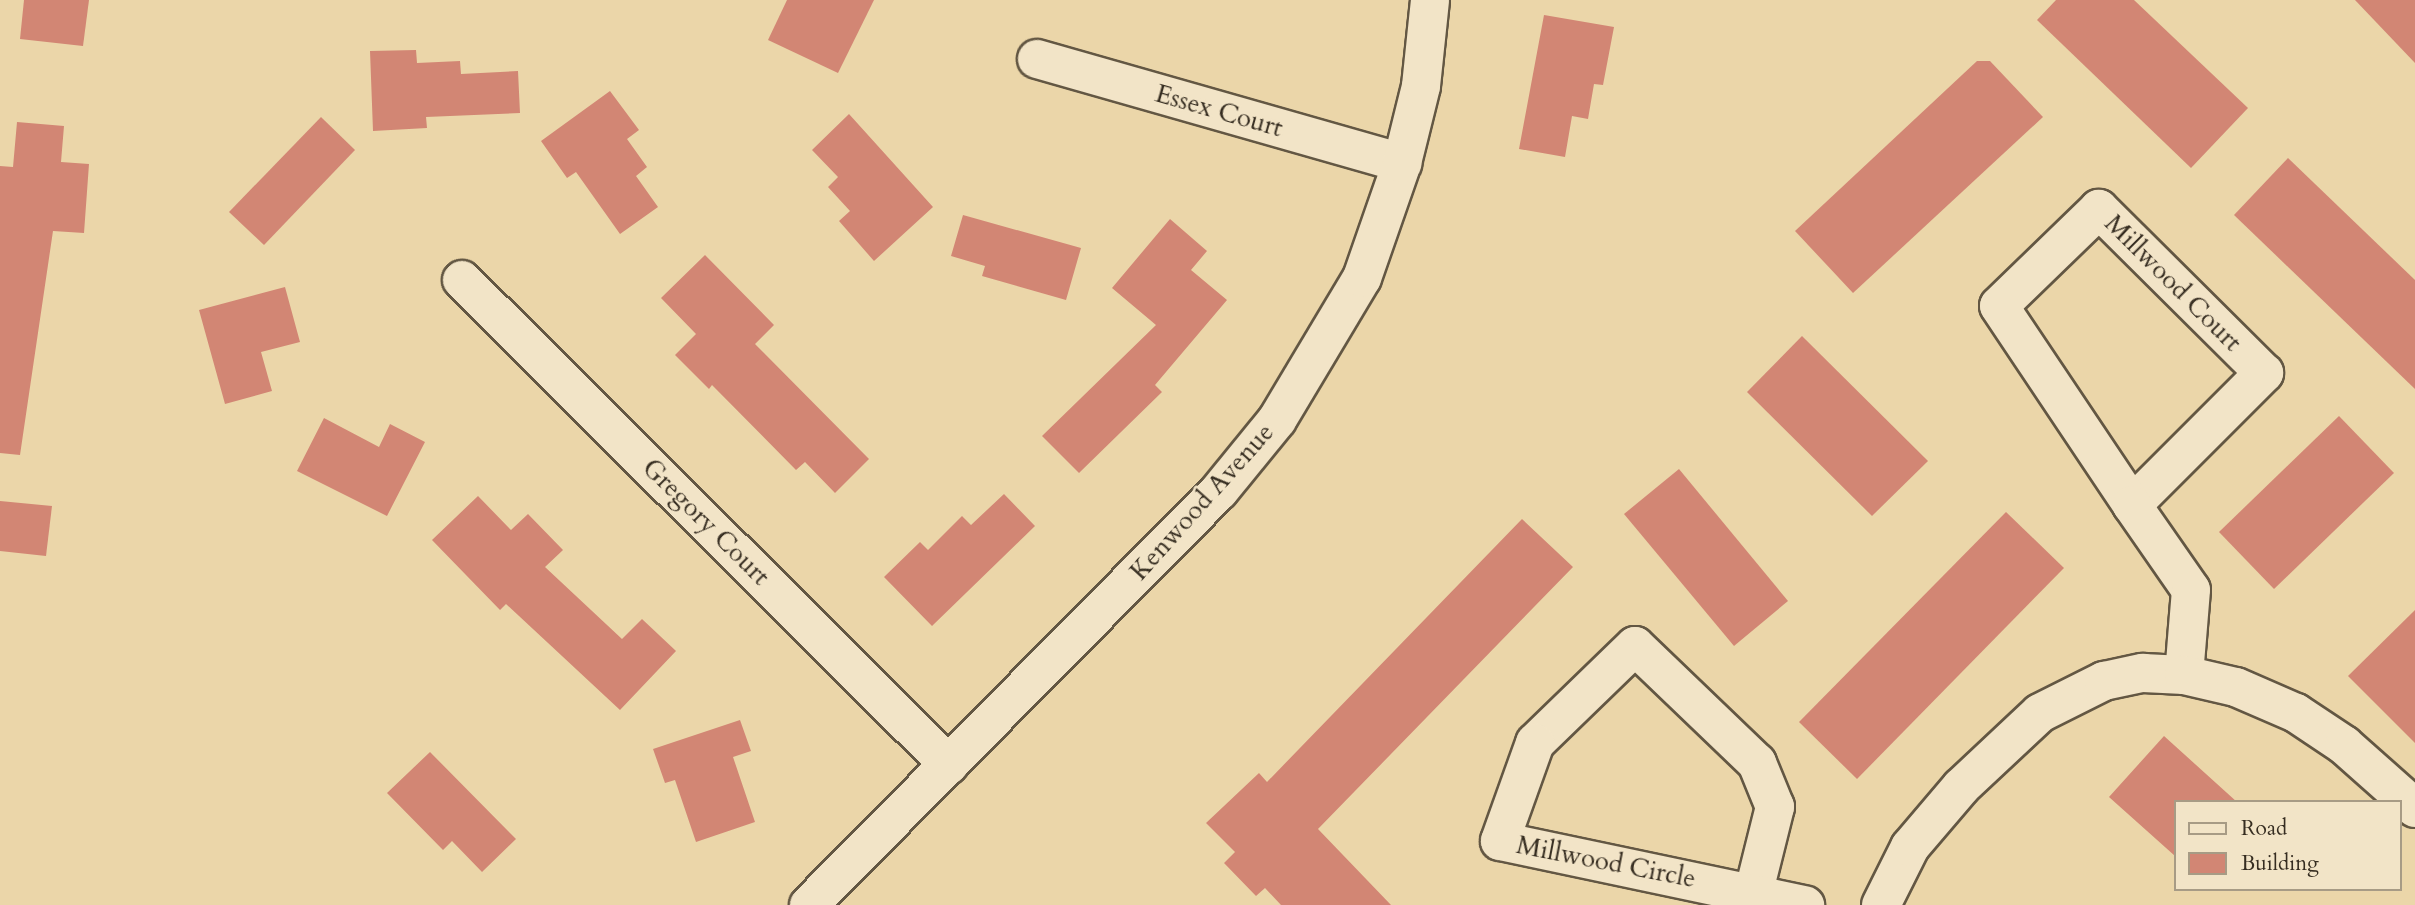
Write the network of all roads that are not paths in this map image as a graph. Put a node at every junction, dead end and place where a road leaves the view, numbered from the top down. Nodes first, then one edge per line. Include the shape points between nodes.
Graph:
1 (1430, 0) edge
2 (1037, 59) dead end
3 (1402, 163) junction
4 (463, 280) dead end
5 (2132, 505) junction
6 (2185, 675) junction
7 (949, 765) junction
8 (2415, 808) edge
9 (1754, 891) junction
10 (809, 905) edge
11 (1805, 905) edge
12 (1881, 905) edge

1 - 3 street, Kenwood Avenue via 1421,86
2 - 3 street, Essex Court
3 - 7 street, Kenwood Avenue via 1362,278 1277,421 1219,491
4 - 7 street, Gregory Court
5 - 5 street, Millwood Court via 1999,306 2098,209 2264,373
5 - 6 street, Millwood Court via 2191,590
6 - 8 street via 2236,687 2296,713 2344,746
6 - 12 street via 2143,673 2104,681 2040,713 1961,787 1919,837
7 - 10 street, Kenwood Avenue
9 - 9 street, Millwood Circle via 1500,841 1535,743 1635,646 1757,763 1775,807
9 - 11 street, Millwood Circle

